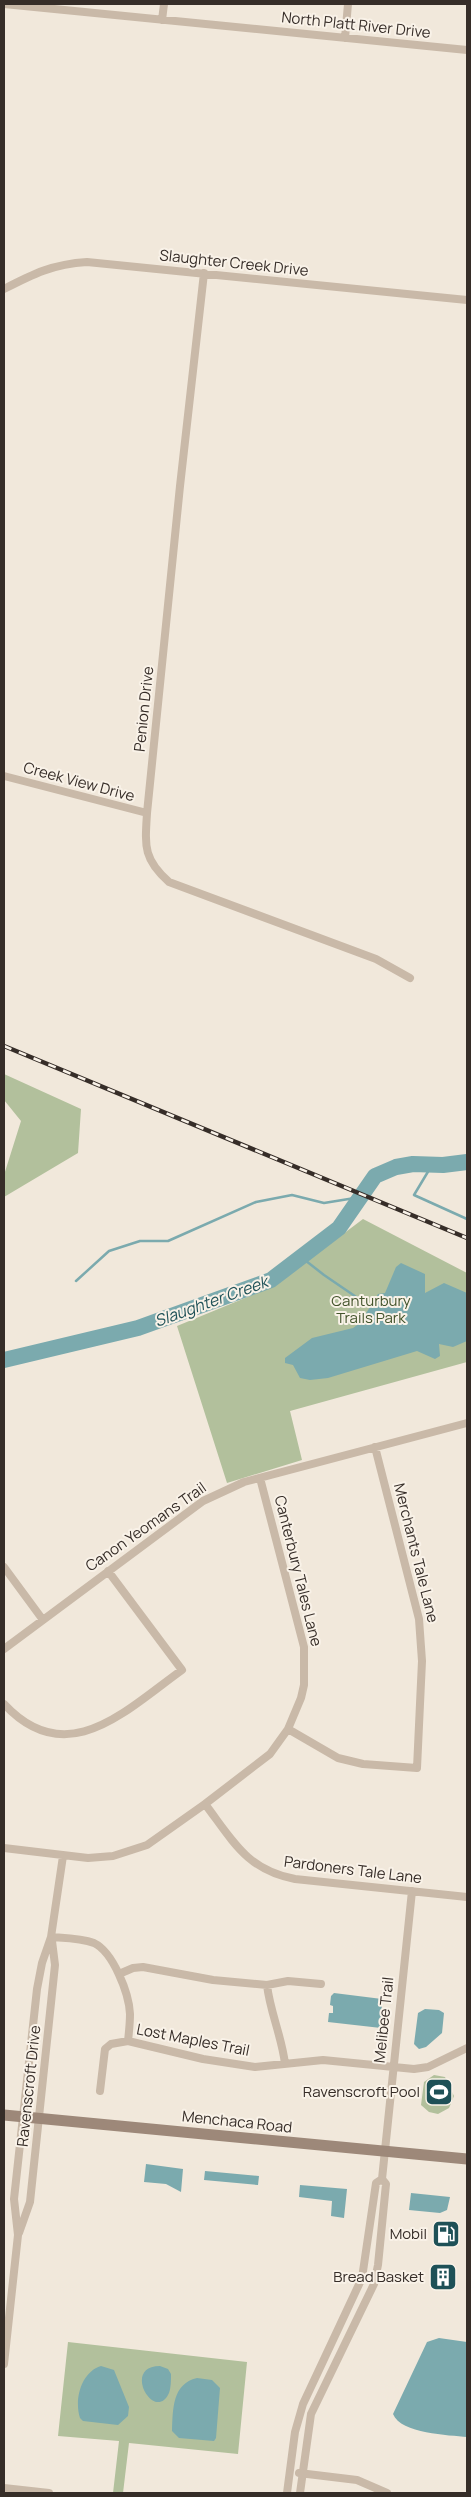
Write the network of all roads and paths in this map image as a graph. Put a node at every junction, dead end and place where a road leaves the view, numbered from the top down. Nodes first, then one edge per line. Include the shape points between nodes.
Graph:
1 (4, 4) edge
2 (164, 4) edge
3 (348, 4) edge
4 (50, 6) edge
5 (162, 20) junction
6 (344, 38) junction
7 (467, 50) edge
8 (204, 273) junction
9 (4, 289) edge
10 (467, 300) edge
11 (4, 776) edge
12 (147, 814) junction
13 (410, 978) dead end
14 (467, 1423) edge
15 (375, 1447) junction
16 (260, 1478) junction
17 (4, 1567) edge
18 (108, 1571) junction
19 (43, 1620) junction
20 (4, 1649) edge
21 (4, 1704) edge
22 (288, 1729) junction
23 (205, 1804) junction
24 (4, 1848) edge
25 (63, 1856) junction
26 (412, 1891) junction
27 (467, 1897) edge
28 (51, 1937) junction
29 (119, 1974) junction
30 (267, 1984) junction
31 (321, 1984) dead end
32 (128, 2041) junction
33 (466, 2050) edge
34 (285, 2064) junction
35 (393, 2067) junction
36 (100, 2091) dead end
37 (4, 2115) edge
38 (23, 2116) junction
39 (39, 2118) junction
40 (385, 2151) junction
41 (467, 2159) edge
42 (382, 2178) junction
43 (18, 2235) junction
44 (4, 2364) edge
45 (290, 2472) junction
46 (302, 2474) junction
47 (4, 2488) edge
48 (49, 2493) edge
49 (288, 2493) edge
50 (300, 2493) edge
51 (387, 2493) edge

1 - 4 street, North Platt River Drive
2 - 5 street
3 - 6 street
4 - 5 street, North Platt River Drive
5 - 6 street, North Platt River Drive
6 - 7 street, North Platt River Drive
8 - 9 street, Slaughter Creek Drive via 87,262 65,263 43,269
8 - 10 street, Slaughter Creek Drive
8 - 12 street, Penion Drive
11 - 12 street, Creek View Drive
12 - 13 street, Penion Drive via 145,842 148,860 169,882 376,959
14 - 15 street, Canon Yeomans Trail
15 - 16 street, Canon Yeomans Trail
15 - 22 street, Merchants Tale Lane via 419,1619 422,1662 417,1768 363,1764 338,1758
16 - 18 street, Canon Yeomans Trail via 235,1485 203,1501
16 - 22 street, Canterbury Tales Lane via 304,1647 304,1685
17 - 19 street
18 - 19 street, Canon Yeomans Trail
18 - 21 street via 182,1670 115,1718 82,1733 55,1733 34,1726 18,1718
19 - 20 street, Canon Yeomans Trail
22 - 23 street, Canterbury Tales Lane via 270,1754
23 - 25 street, Canterbury Tales Lane via 160,1837 125,1853 102,1858
23 - 26 street, Pardoners Tale Lane via 244,1854 264,1870 295,1879
24 - 25 street, Canterbury Tales Lane
25 - 28 street, Ravenscroft Drive
26 - 27 street, Pardoners Tale Lane
26 - 35 street, Melibee Trail
28 - 29 street via 95,1944 106,1953
28 - 38 street, Ravenscroft Drive via 37,1989
28 - 39 street, Ravenscroft Drive via 54,1965
29 - 30 street via 143,1967 213,1980
29 - 32 street via 128,2003
30 - 31 street via 288,1981
30 - 34 street
32 - 34 street, Lost Maples Trail via 226,2063 255,2067
32 - 36 street, Lost Maples Trail via 111,2044 105,2049
33 - 35 street, Lost Maples Trail via 422,2069
34 - 35 street, Lost Maples Trail via 323,2060
35 - 40 street, Melibee Trail
37 - 38 main road, Menchaca Road
38 - 39 main road, Menchaca Road
38 - 43 street, Ravenscroft Drive via 14,2199
39 - 40 main road, Menchaca Road
39 - 43 street, Ravenscroft Drive via 30,2202
40 - 41 main road, Menchaca Road
40 - 42 street, Melibee Trail
42 - 45 street via 376,2183 362,2278 303,2404 294,2432
42 - 46 street via 386,2184 374,2284 311,2414
43 - 44 street, Ravenscroft Drive
45 - 46 street
45 - 49 street
46 - 50 street
46 - 51 street via 357,2480
47 - 48 street

